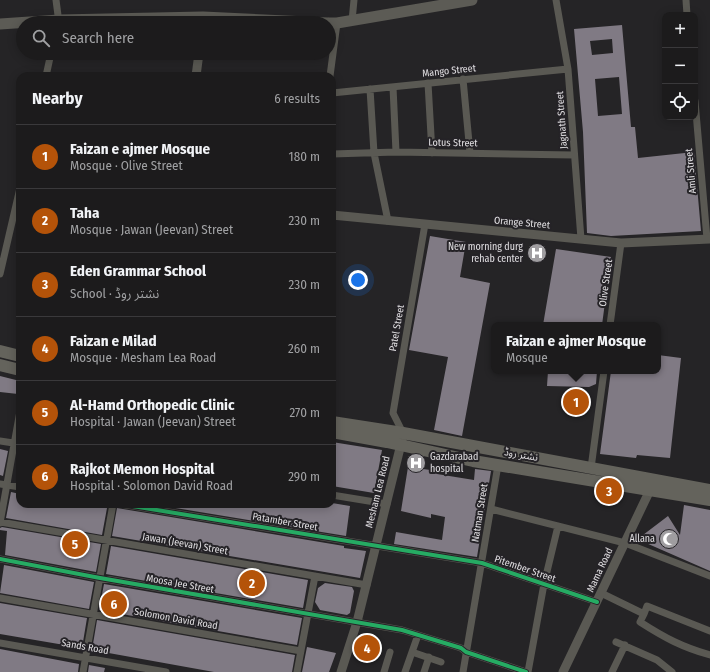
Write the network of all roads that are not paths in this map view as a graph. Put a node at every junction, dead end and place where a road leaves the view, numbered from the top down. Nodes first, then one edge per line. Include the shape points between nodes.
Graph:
1 (56, 0) edge
2 (354, 0) edge
3 (472, 0) edge
4 (556, 0) edge
5 (686, 0) edge
6 (688, 12) edge
7 (58, 16) edge
8 (352, 21) junction
9 (16, 23) edge
10 (336, 23) edge
11 (0, 24) edge
12 (50, 60) edge
13 (198, 60) edge
14 (330, 60) edge
15 (568, 68) junction
16 (47, 72) edge
17 (197, 72) edge
18 (330, 72) edge
19 (463, 79) junction
20 (428, 83) junction
21 (393, 87) junction
22 (370, 89) junction
23 (336, 93) edge
24 (697, 120) edge
25 (396, 152) junction
26 (374, 153) junction
27 (432, 153) junction
28 (470, 153) junction
29 (336, 154) edge
30 (574, 155) junction
31 (16, 205) edge
32 (336, 215) edge
33 (388, 220) junction
34 (425, 224) junction
35 (709, 239) edge
36 (581, 240) junction
37 (621, 243) junction
38 (0, 274) edge
39 (610, 322) edge
40 (0, 351) edge
41 (16, 355) edge
42 (0, 365) edge
43 (16, 369) edge
44 (604, 374) edge
45 (336, 423) edge
46 (336, 433) edge
47 (403, 433) junction
48 (0, 441) edge
49 (16, 444) edge
50 (401, 445) junction
51 (16, 447) edge
52 (498, 465) junction
53 (591, 468) junction
54 (3, 484) edge
55 (16, 486) edge
56 (650, 490) junction
57 (710, 490) edge
58 (336, 496) edge
59 (710, 500) edge
60 (387, 504) junction
61 (112, 508) edge
62 (144, 508) edge
63 (491, 509) junction
64 (0, 522) edge
65 (558, 526) junction
66 (107, 541) junction
67 (625, 542) junction
68 (376, 547) junction
69 (0, 559) edge
70 (482, 563) junction
71 (315, 576) junction
72 (710, 576) edge
73 (100, 578) junction
74 (544, 584) junction
75 (367, 585) junction
76 (601, 593) junction
77 (0, 598) edge
78 (597, 602) junction
79 (308, 614) junction
80 (644, 614) junction
81 (94, 615) junction
82 (357, 622) junction
83 (710, 631) edge
84 (418, 635) junction
85 (0, 642) edge
86 (616, 642) dead end
87 (625, 645) junction
88 (301, 652) junction
89 (390, 652) dead end
90 (412, 652) junction
91 (466, 652) junction
92 (710, 655) edge
93 (429, 657) junction
94 (86, 658) junction
95 (441, 662) dead end
96 (84, 672) edge
97 (166, 672) edge
98 (297, 672) edge
99 (341, 672) edge
100 (384, 672) edge
101 (405, 672) edge
102 (424, 672) edge
103 (463, 672) edge
104 (527, 672) edge
105 (563, 672) edge
106 (612, 672) edge
107 (672, 672) edge

1 - 7 street
2 - 8 street
3 - 8 main road
4 - 15 street, Jagnath Street
5 - 6 street
8 - 10 main road
9 - 11 main road
12 - 16 street
13 - 17 street
14 - 18 street
15 - 19 street, Mango Street
15 - 30 street, Jagnath Street
19 - 20 street, Mango Street
19 - 28 street
20 - 21 street, Mango Street
20 - 27 street
21 - 22 street, Mango Street
21 - 25 street
22 - 23 street, Mango Street
22 - 26 street
24 - 35 street, Amli Street
25 - 26 street, Lotus Street
25 - 27 street, Lotus Street
26 - 29 street, Lotus Street
26 - 33 street
27 - 28 street, Lotus Street
28 - 30 street, Lotus Street
30 - 36 street, Jagnath Street
31 - 38 street
32 - 33 street, Orange Street
33 - 34 street, Orange Street
34 - 36 street, Orange Street
34 - 47 street, Patel Street via 393,413
35 - 37 street, Orange Street
36 - 37 street, Orange Street
37 - 39 street, Olive Street
40 - 41 main road
42 - 43 main road
44 - 53 street
45 - 47 main road, نشتر روڈ
46 - 50 main road, نشتر روڈ
47 - 50 street, Mesham Lea Road
47 - 53 main road, نشتر روڈ
48 - 49 street
50 - 52 main road, نشتر روڈ
50 - 60 street, Mesham Lea Road
51 - 54 street
52 - 56 main road, نشتر روڈ
52 - 63 street, Natman Street
53 - 57 main road, نشتر روڈ
54 - 55 street
54 - 64 street
56 - 59 main road, نشتر روڈ
56 - 67 street, Mama Road
58 - 60 street
60 - 68 street, Mesham Lea Road
61 - 66 street
62 - 68 street, Patamber Street
63 - 65 street, Mama Road
63 - 70 street, Natman Street
64 - 66 street, Jawan (Jeevan) Street
65 - 67 street, Mama Road
65 - 74 street
66 - 71 street, Jawan (Jeevan) Street
66 - 73 street
67 - 72 street, Mama Road
67 - 76 street, Mama Road
68 - 70 street, Pitember Street
68 - 75 street, Mesham Lea Road
69 - 73 street, Moosa Jee Street
70 - 74 street, Pitember Street
70 - 91 street, Natman Street
71 - 75 street, Jawan (Jeevan) Street
71 - 79 street
73 - 79 street, Moosa Jee Street
73 - 81 street
74 - 78 street, Pitember Street
74 - 104 street
75 - 82 street, Mesham Lea Road
76 - 78 street, Mama Road
76 - 80 street
77 - 81 street, Solomon David Road
78 - 105 street, Mama Road
79 - 82 street, Moosa Jee Street
79 - 88 street
80 - 83 street via 647,606
80 - 92 street via 640,622 662,636 682,647
81 - 88 street, Solomon David Road
81 - 94 street
82 - 84 street, Moosa Jee Street
82 - 99 street, Mesham Lea Road
84 - 90 street
84 - 91 street, Moosa Jee Street via 461,648
85 - 94 street, Sands Road
86 - 87 street
87 - 106 street
87 - 107 street via 657,660
88 - 98 street
89 - 100 street
90 - 93 street
90 - 101 street
91 - 103 street, Natman Street
91 - 104 street, Moosa Jee Street
93 - 95 street
93 - 102 street
94 - 96 street
94 - 97 street, Sands Road

